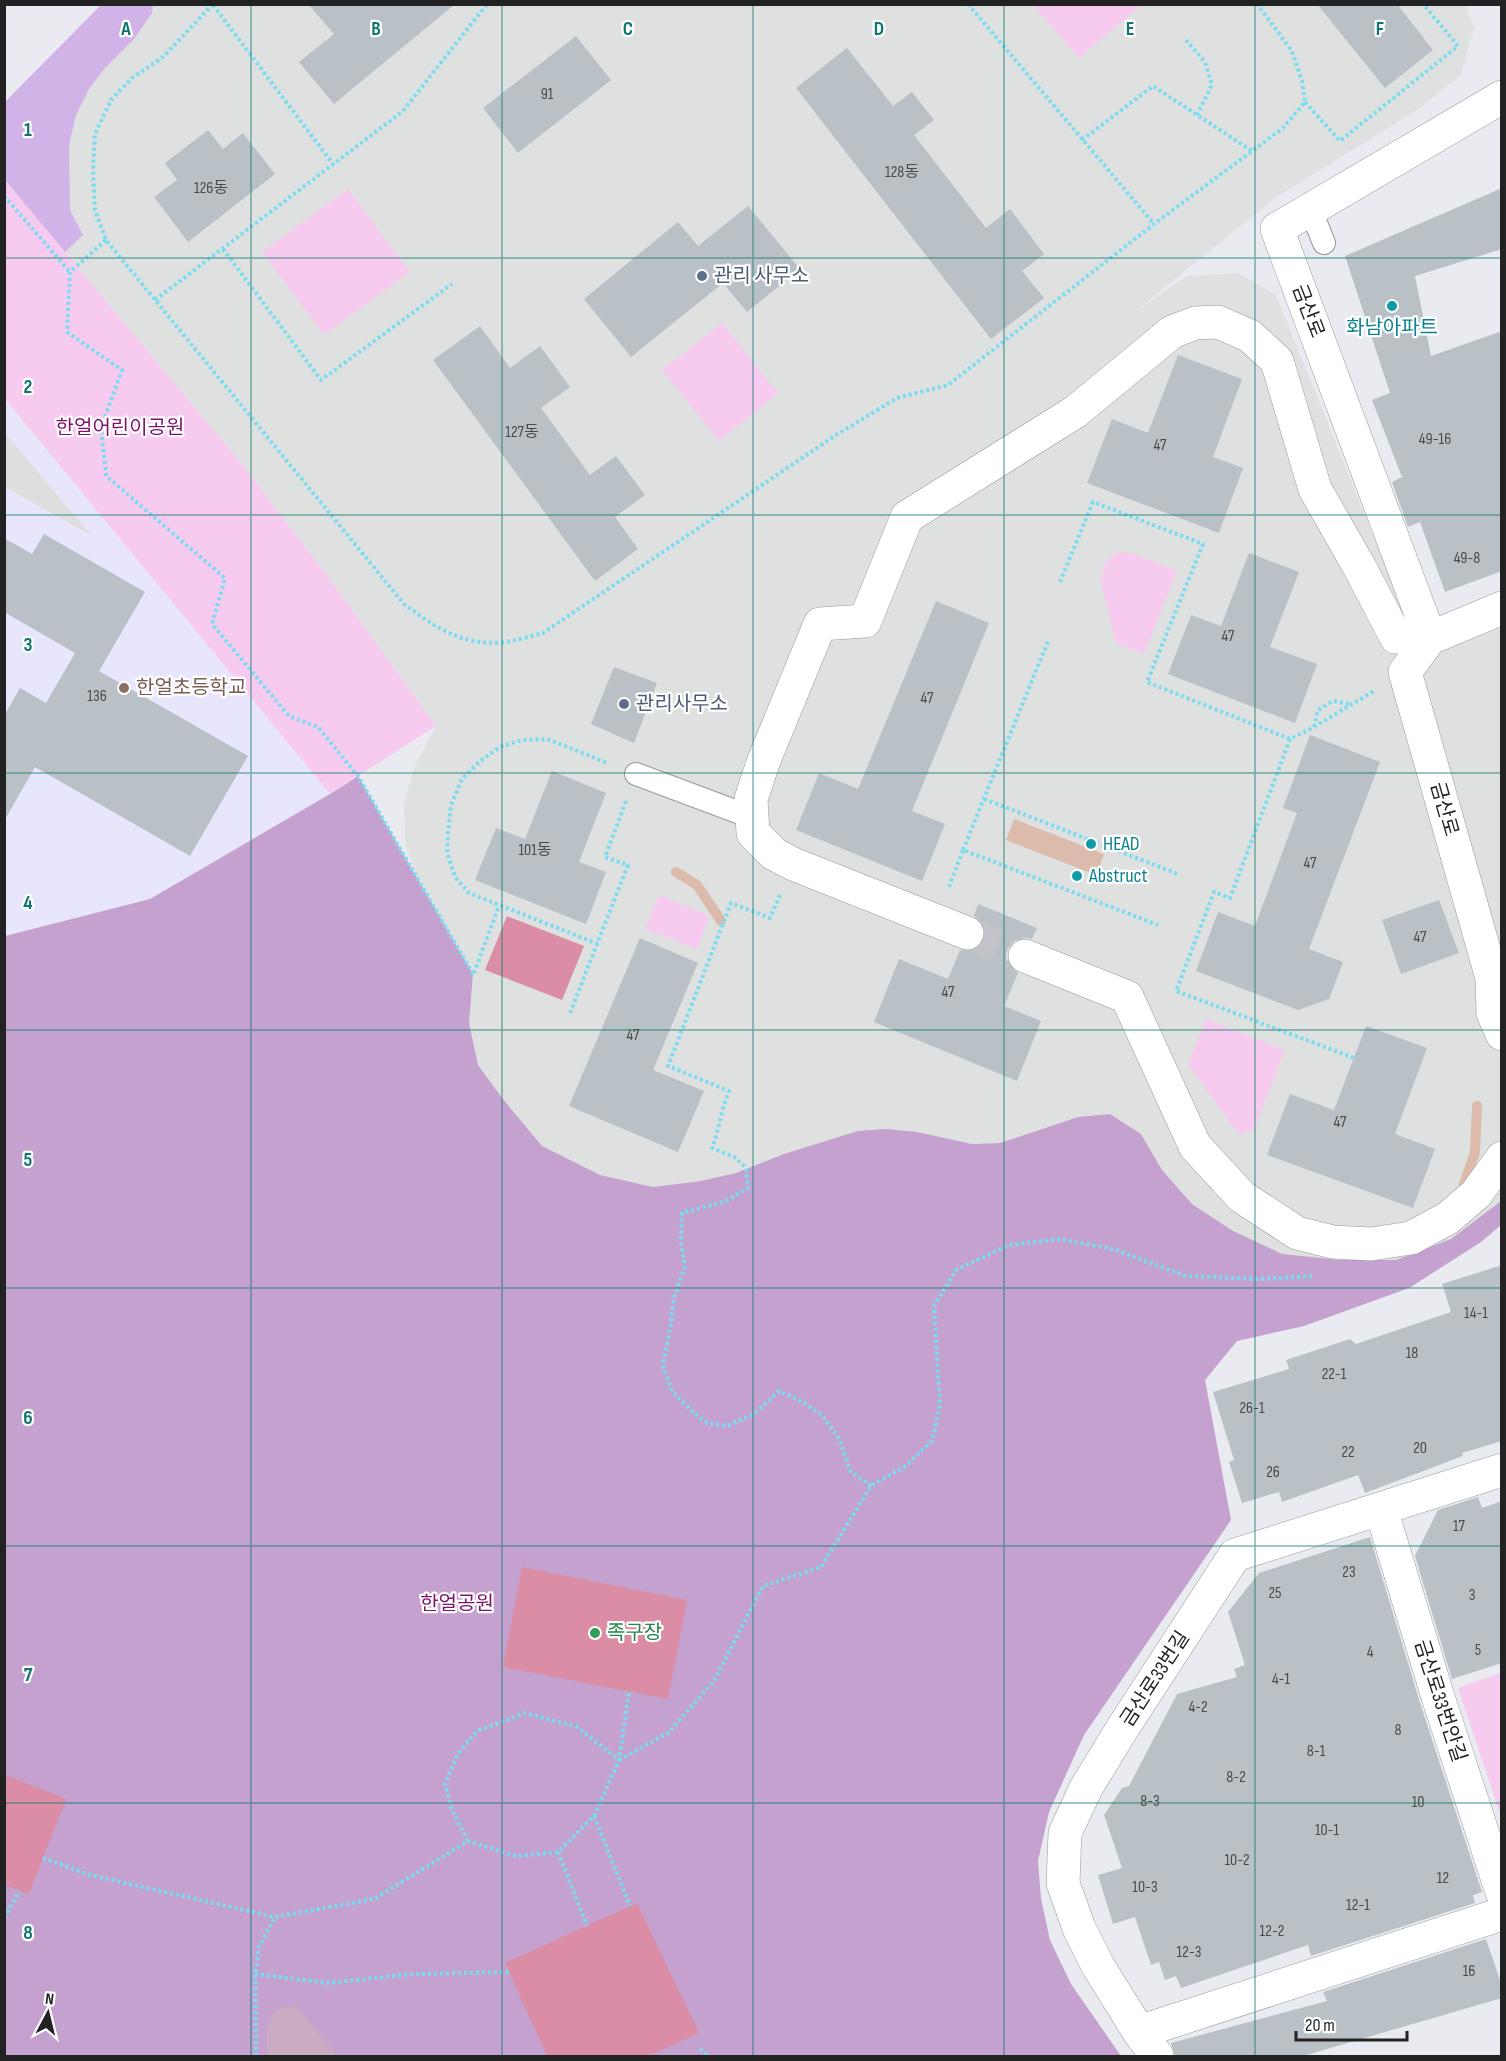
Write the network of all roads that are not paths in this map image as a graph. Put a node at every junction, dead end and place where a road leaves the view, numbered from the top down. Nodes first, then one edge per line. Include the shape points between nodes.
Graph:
1 (1502, 97) edge
2 (1310, 208) junction
3 (1324, 243) dead end
4 (1502, 609) edge
5 (1430, 638) junction
6 (636, 774) road end
7 (751, 817) junction
8 (967, 933) tunnel mouth
9 (1025, 956) tunnel mouth
10 (1497, 977) edge
11 (1502, 1034) edge
12 (1502, 1158) edge
13 (1502, 1470) edge
14 (1381, 1509) junction
15 (1502, 1892) edge
16 (1502, 1914) edge
17 (1148, 2044) edge

1 - 2 street, 금산로
2 - 3 lane
2 - 5 street, 금산로 via 1277,229
4 - 5 street
5 - 7 street via 1396,637 1315,489 1277,361 1250,336 1218,322 1195,323 1172,332 1075,412 907,517 865,621 820,624 764,760 751,799
5 - 10 street, 금산로 via 1405,672
6 - 7 lane
7 - 8 street via 753,832 774,854
9 - 12 street via 1127,997 1195,1146 1242,1197 1298,1233 1333,1242 1371,1244 1411,1238 1448,1218 1476,1194
10 - 11 street, 금산로 via 1493,1013
13 - 14 street, 금산로33번길
14 - 15 street, 금산로33번안길
14 - 17 street, 금산로33번길 via 1234,1555 1086,1788 1065,1833 1063,1883 1078,1928
16 - 17 street

